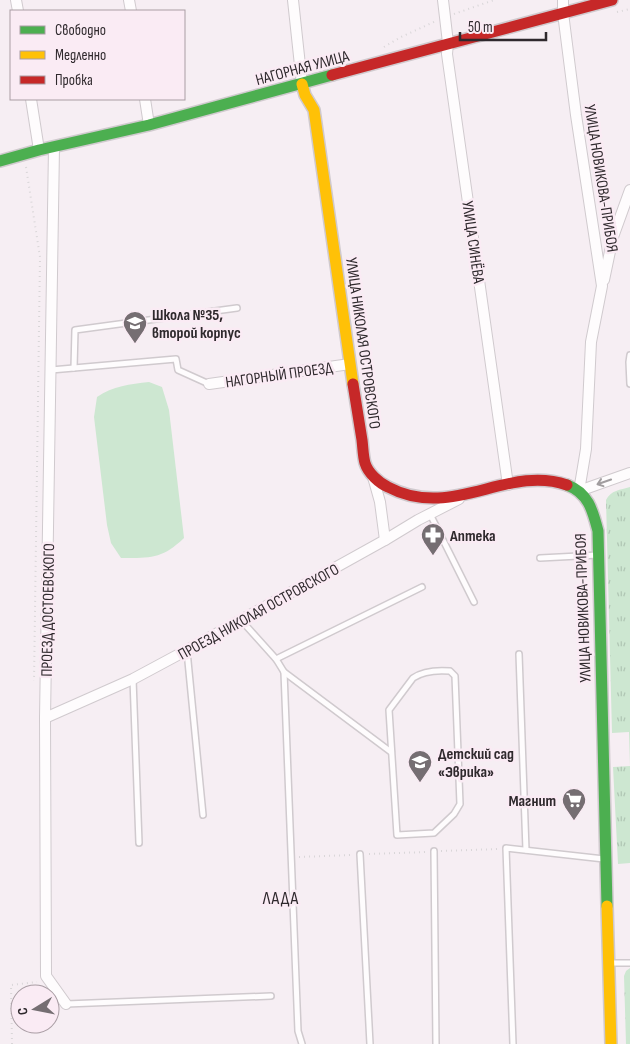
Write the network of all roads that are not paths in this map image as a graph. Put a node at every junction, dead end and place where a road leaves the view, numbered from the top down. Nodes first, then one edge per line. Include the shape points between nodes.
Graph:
1 (293, 0) edge
2 (443, 0) edge
3 (564, 0) edge
4 (612, 0) edge
5 (563, 13) junction
6 (448, 43) junction
7 (302, 84) junction
8 (31, 100) edge
9 (145, 100) edge
10 (150, 125) junction
11 (54, 147) junction
12 (39, 150) junction
13 (0, 161) edge
14 (630, 190) edge
15 (602, 286) junction
16 (238, 308) dead end
17 (630, 355) edge
18 (350, 364) junction
19 (74, 368) junction
20 (51, 370) junction
21 (209, 384) joint
22 (630, 384) edge
23 (630, 473) edge
24 (373, 477) junction
25 (508, 485) junction
26 (579, 491) junction
27 (466, 496) junction
28 (429, 514) junction
29 (386, 540) junction
30 (598, 555) junction
31 (540, 558) dead end
32 (422, 587) dead end
33 (474, 602) dead end
34 (241, 620) junction
35 (187, 650) junction
36 (518, 654) dead end
37 (276, 660) junction
38 (284, 672) junction
39 (133, 679) junction
40 (45, 718) junction
41 (391, 752) junction
42 (203, 815) dead end
43 (139, 843) dead end
44 (526, 850) junction
45 (434, 852) road end
46 (360, 854) road end
47 (605, 859) junction
48 (608, 962) junction
49 (630, 963) edge
50 (271, 996) dead end
51 (66, 1004) joint
52 (302, 1044) edge
53 (370, 1044) edge
54 (436, 1044) edge
55 (513, 1044) edge
56 (611, 1044) edge

1 - 7 street, УЛИЦА НИКОЛАЯ ОСТРОВСКОГО
2 - 6 street, УЛИЦА СИНЁВА
3 - 5 street, УЛИЦА НОВИКОВА-ПРИБОЯ
4 - 5 street, НАГОРНАЯ УЛИЦА
5 - 6 street, НАГОРНАЯ УЛИЦА
5 - 15 street, УЛИЦА НОВИКОВА-ПРИБОЯ
6 - 7 street, НАГОРНАЯ УЛИЦА
6 - 25 street, УЛИЦА СИНЁВА
7 - 10 street, НАГОРНАЯ УЛИЦА
7 - 18 street, УЛИЦА НИКОЛАЯ ОСТРОВСКОГО via 314,110
8 - 12 street
9 - 10 street
10 - 11 street, НАГОРНАЯ УЛИЦА
11 - 12 street, НАГОРНАЯ УЛИЦА
11 - 20 street, ПРОЕЗД ДОСТОЕВСКОГО
12 - 13 street, НАГОРНАЯ УЛИЦА
14 - 15 street via 613,237
15 - 26 street, УЛИЦА НОВИКОВА-ПРИБОЯ via 591,342 586,449
16 - 19 lane via 75,330
17 - 22 lane
18 - 21 street, НАГОРНЫЙ ПРОЕЗД
18 - 24 street, УЛИЦА НИКОЛАЯ ОСТРОВСКОГО via 365,464
19 - 20 lane
19 - 21 lane via 176,359 178,370
20 - 40 street, ПРОЕЗД ДОСТОЕВСКОГО
23 -> 26 street
24 - 27 street via 388,488 420,498
24 - 29 street
25 - 26 street via 542,480 565,484
25 - 27 street
26 - 30 street, УЛИЦА НОВИКОВА-ПРИБОЯ via 592,509 598,532
27 - 28 street, ПРОЕЗД НИКОЛАЯ ОСТРОВСКОГО
28 - 29 street, ПРОЕЗД НИКОЛАЯ ОСТРОВСКОГО
28 - 33 lane
29 - 34 street, ПРОЕЗД НИКОЛАЯ ОСТРОВСКОГО
30 - 31 lane
30 - 47 street, УЛИЦА НОВИКОВА-ПРИБОЯ
32 - 37 lane
34 - 35 street, ПРОЕЗД НИКОЛАЯ ОСТРОВСКОГО
34 - 37 lane
35 - 39 street, ПРОЕЗД НИКОЛАЯ ОСТРОВСКОГО
35 - 42 lane
36 - 44 lane
37 - 38 lane
38 - 41 lane
38 - 52 lane via 298,1031
39 - 40 street, ПРОЕЗД НИКОЛАЯ ОСТРОВСКОГО
39 - 43 lane
40 - 51 street, ПРОЕЗД ДОСТОЕВСКОГО via 46,976
41 - 41 lane via 389,710 413,678 423,672 452,672 455,676 460,804 434,833 397,835
44 - 47 lane
44 - 55 lane via 506,848
45 - 54 lane
46 - 53 lane
47 - 48 street, УЛИЦА НОВИКОВА-ПРИБОЯ
48 - 49 lane
48 - 56 street, УЛИЦА НОВИКОВА-ПРИБОЯ
50 - 51 lane

